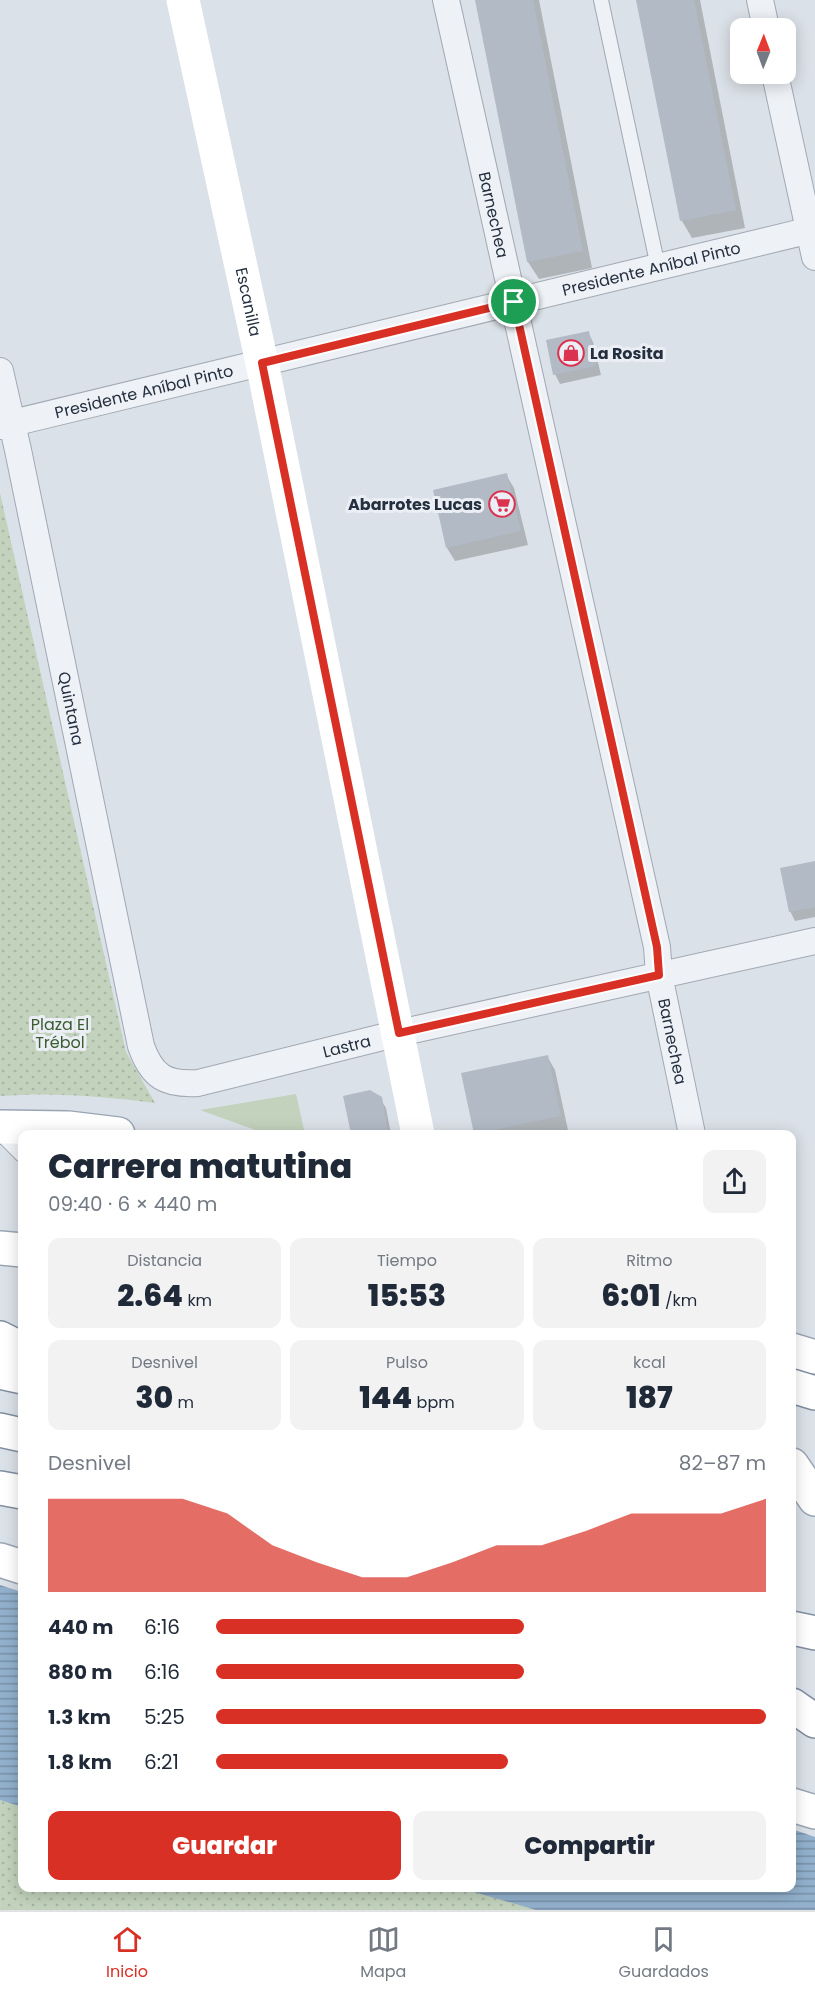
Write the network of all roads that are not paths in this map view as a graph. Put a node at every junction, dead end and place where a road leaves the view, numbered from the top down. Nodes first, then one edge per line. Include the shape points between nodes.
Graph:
1 (183, 0) edge
2 (446, 0) edge
3 (602, 0) edge
4 (760, 0) edge
5 (764, 18) edge
6 (778, 84) edge
7 (812, 230) edge
8 (815, 257) edge
9 (658, 267) junction
10 (514, 302) junction
11 (262, 363) junction
12 (0, 371) edge
13 (6, 425) edge
14 (815, 941) edge
15 (659, 975) junction
16 (399, 1033) junction
17 (141, 1046) joint
18 (0, 1127) edge
19 (85, 1130) edge
20 (417, 1130) edge
21 (691, 1130) edge
22 (0, 1133) edge
23 (18, 1151) edge
24 (0, 1248) edge
25 (18, 1250) edge
26 (0, 1338) edge
27 (18, 1347) edge
28 (796, 1351) edge
29 (815, 1358) edge
30 (0, 1372) edge
31 (18, 1376) edge
32 (796, 1387) edge
33 (815, 1393) edge
34 (0, 1430) edge
35 (18, 1433) edge
36 (796, 1471) edge
37 (0, 1488) edge
38 (18, 1491) edge
39 (815, 1498) edge
40 (0, 1560) edge
41 (18, 1566) edge
42 (796, 1629) edge
43 (815, 1633) edge
44 (796, 1708) edge
45 (815, 1720) edge
46 (796, 1806) edge
47 (815, 1812) edge

1 - 11 main road, Escanilla
2 - 10 street, Barnechea
3 - 9 lane
4 - 5 street
6 - 7 street
7 - 8 street
7 - 9 street, Presidente Aníbal Pinto
9 - 10 street, Presidente Aníbal Pinto
10 - 11 street, Presidente Aníbal Pinto
10 - 15 street, Barnechea via 657,947
11 - 13 street, Presidente Aníbal Pinto
11 - 16 main road, Escanilla
12 - 13 street, Quintana
13 - 17 street, Quintana
14 - 15 street, Lastra
15 - 16 street, Lastra
15 - 21 street, Barnechea
16 - 17 street, Lastra via 186,1084 157,1074
16 - 20 main road, Escanilla
18 - 19 main road
22 - 23 lane
24 - 25 main road
26 - 27 main road
28 - 29 main road
30 - 31 main road
32 - 33 main road
34 - 35 main road
36 - 39 main road
37 - 38 main road
40 - 41 main road
42 - 43 main road
44 - 45 main road
46 - 47 main road

